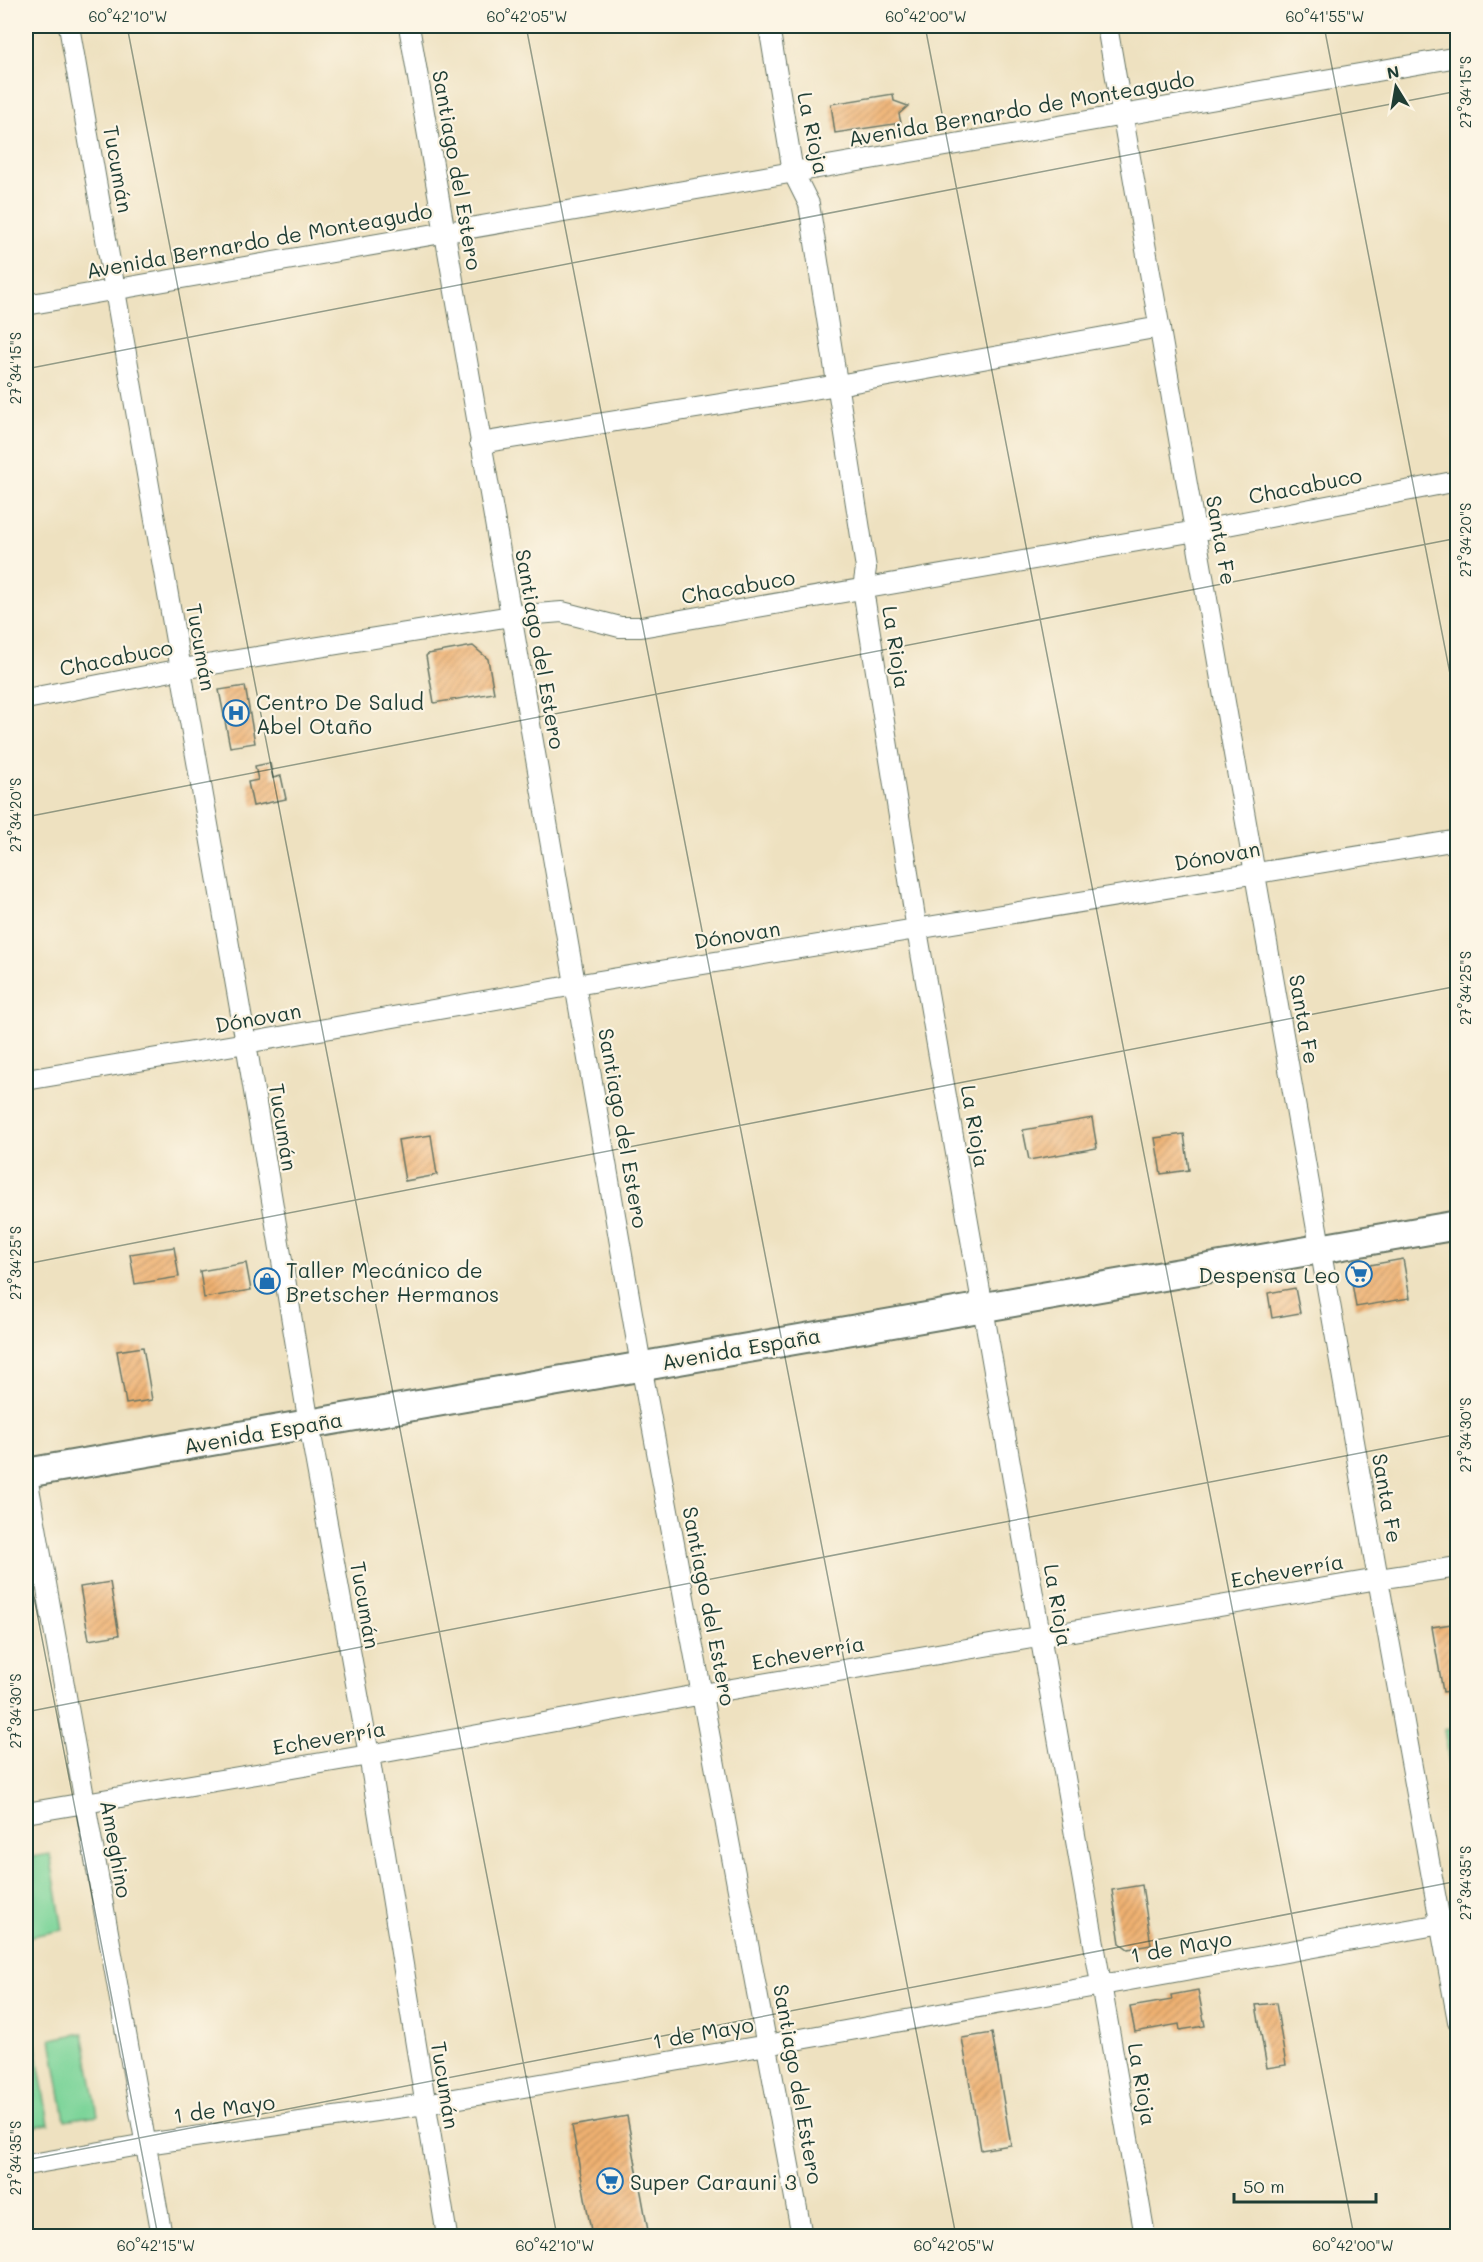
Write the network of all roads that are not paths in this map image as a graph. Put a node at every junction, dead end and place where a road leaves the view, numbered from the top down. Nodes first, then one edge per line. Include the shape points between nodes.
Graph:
1 (69, 26) edge
2 (409, 26) edge
3 (769, 26) edge
4 (1107, 26) edge
5 (1458, 57) edge
6 (1123, 115) junction
7 (793, 172) junction
8 (444, 232) junction
9 (116, 289) junction
10 (26, 305) edge
11 (1160, 327) junction
12 (838, 385) junction
13 (480, 443) junction
14 (1458, 481) edge
15 (1196, 531) junction
16 (863, 589) junction
17 (511, 616) junction
18 (182, 669) junction
19 (26, 699) edge
20 (1458, 840) edge
21 (1255, 872) junction
22 (917, 930) junction
23 (575, 985) junction
24 (246, 1043) junction
25 (26, 1080) edge
26 (1458, 1225) edge
27 (1320, 1249) junction
28 (983, 1306) junction
29 (640, 1365) junction
30 (309, 1424) junction
31 (26, 1472) edge
32 (1458, 1567) edge
33 (1378, 1579) junction
34 (1041, 1637) junction
35 (702, 1694) junction
36 (369, 1755) junction
37 (85, 1803) junction
38 (26, 1813) edge
39 (1449, 1923) edge
40 (1101, 1984) junction
41 (1458, 2021) edge
42 (768, 2045) junction
43 (424, 2104) junction
44 (146, 2144) junction
45 (26, 2164) edge
46 (162, 2236) edge
47 (447, 2236) edge
48 (802, 2236) edge
49 (1145, 2236) edge

1 - 9 street, Tucumán
2 - 8 street, Santiago del Estero
3 - 7 street, La Rioja
4 - 6 street, Santa Fe
5 - 6 street, Avenida Bernardo de Monteagudo
6 - 7 street, Avenida Bernardo de Monteagudo
6 - 11 street, Santa Fe
7 - 8 street, Avenida Bernardo de Monteagudo
7 - 12 street, La Rioja via 809,204
8 - 9 street, Avenida Bernardo de Monteagudo
8 - 13 street, Santiago del Estero
9 - 10 street, Avenida Bernardo de Monteagudo
9 - 18 street, Tucumán
11 - 12 street
11 - 15 street, Santa Fe
12 - 13 street
12 - 16 street, La Rioja via 866,568
13 - 17 street, Santiago del Estero
14 - 15 street, Chacabuco
15 - 16 street, Chacabuco
15 - 21 street, Santa Fe
16 - 17 street, Chacabuco via 641,627 620,627 562,612
16 - 22 street, La Rioja
17 - 18 street, Chacabuco
17 - 23 street, Santiago del Estero
18 - 19 street, Chacabuco
18 - 24 street, Tucumán
20 - 21 street, Dónovan
21 - 22 street, Dónovan
21 - 27 street, Santa Fe
22 - 23 street, Dónovan
22 - 28 street, La Rioja
23 - 24 street, Dónovan
23 - 29 street, Santiago del Estero
24 - 25 street, Dónovan
24 - 30 street, Tucumán
26 - 27 street, Avenida España
27 - 28 street, Avenida España
27 - 33 street, Santa Fe
28 - 29 street, Avenida España
28 - 34 street, La Rioja
29 - 30 street, Avenida España
29 - 35 street, Santiago del Estero
30 - 31 street, Avenida España
30 - 36 street, Tucumán
31 - 37 street, Ameghino
32 - 33 street, Echeverría
33 - 34 street, Echeverría
33 - 39 street, Santa Fe
34 - 35 street, Echeverría
34 - 40 street, La Rioja
35 - 36 street, Echeverría
35 - 42 street, Santiago del Estero
36 - 37 street, Echeverría
36 - 43 street, Tucumán
37 - 38 street, Echeverría
37 - 44 street, Ameghino
39 - 40 street, 1 de Mayo
39 - 41 street, Santa Fe
40 - 42 street, 1 de Mayo
40 - 49 street, La Rioja
42 - 43 street, 1 de Mayo
42 - 48 street, Santiago del Estero
43 - 44 street, 1 de Mayo
43 - 47 street, Tucumán
44 - 45 street, 1 de Mayo
44 - 46 street, Ameghino

